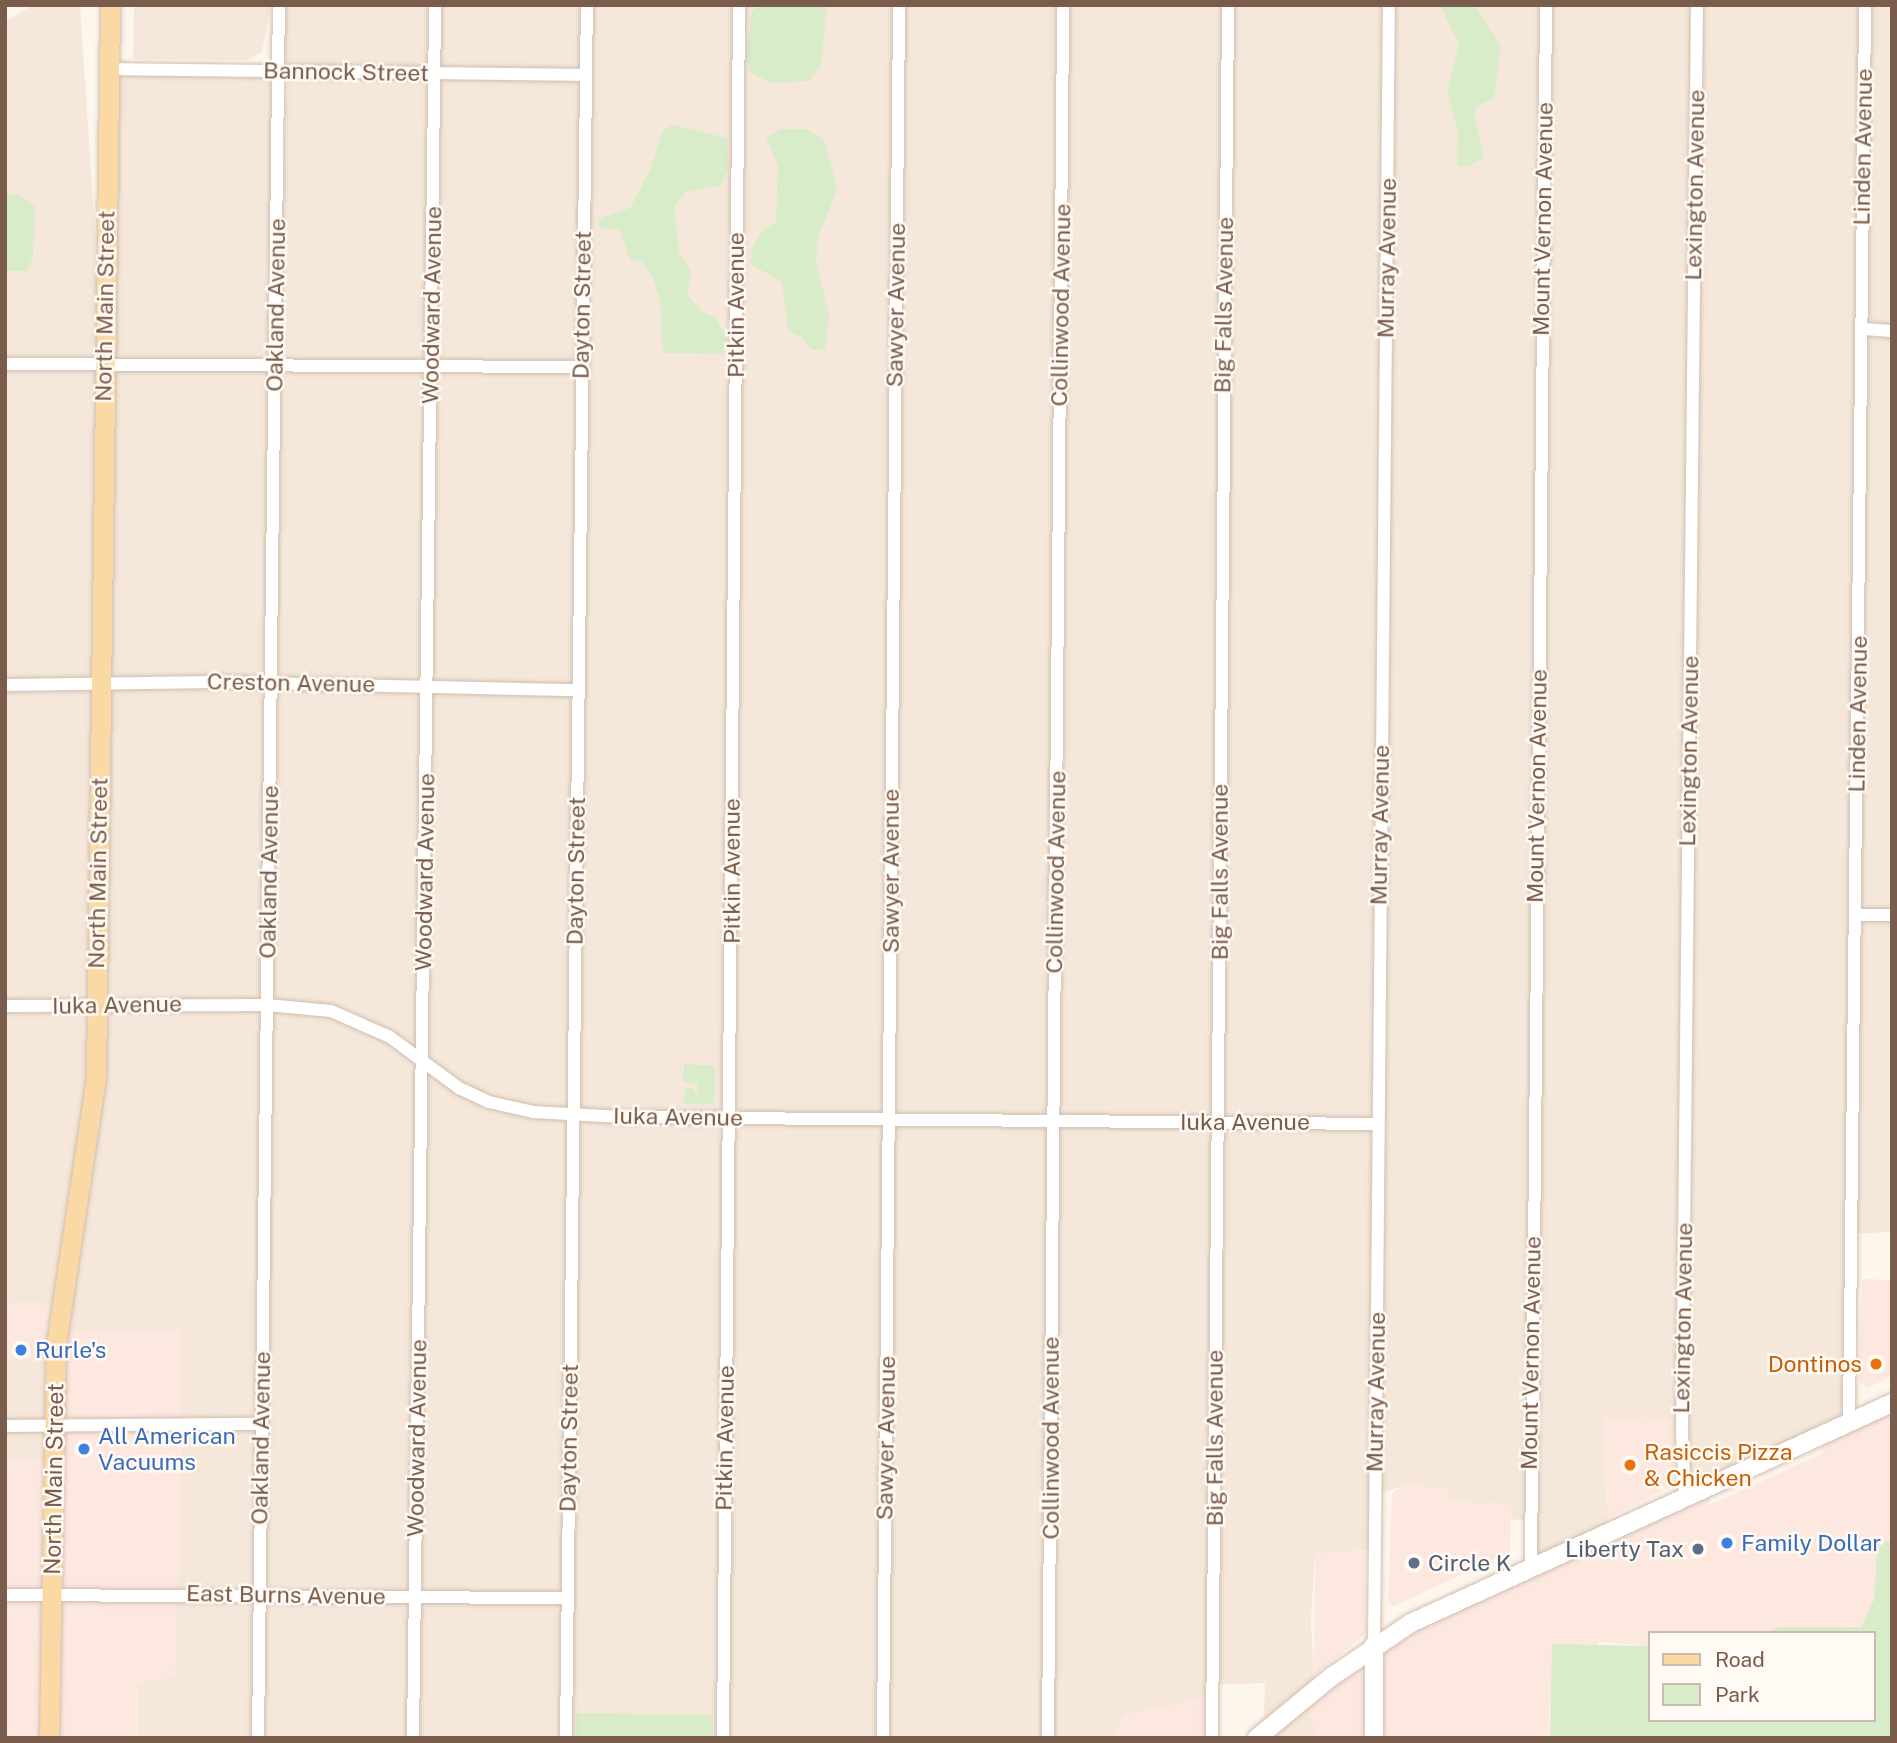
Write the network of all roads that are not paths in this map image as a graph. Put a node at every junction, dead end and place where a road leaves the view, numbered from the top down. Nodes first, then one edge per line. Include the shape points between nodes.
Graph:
1 (110, 5) edge
2 (279, 5) edge
3 (435, 5) edge
4 (587, 5) edge
5 (739, 5) edge
6 (899, 5) edge
7 (1063, 5) edge
8 (1228, 5) edge
9 (1389, 5) edge
10 (1546, 5) edge
11 (1697, 5) edge
12 (1865, 5) edge
13 (108, 69) junction
14 (278, 72) junction
15 (435, 73) junction
16 (585, 75) junction
17 (1863, 328) junction
18 (1892, 331) edge
19 (275, 362) junction
20 (5, 363) edge
21 (104, 363) junction
22 (431, 363) junction
23 (582, 367) junction
24 (271, 683) junction
25 (100, 684) junction
26 (5, 685) edge
27 (428, 685) junction
28 (578, 690) junction
29 (1857, 915) junction
30 (1892, 915) edge
31 (267, 1005) junction
32 (5, 1006) edge
33 (96, 1006) junction
34 (423, 1062) junction
35 (573, 1116) junction
36 (728, 1118) junction
37 (889, 1119) junction
38 (1053, 1120) junction
39 (1217, 1122) junction
40 (1377, 1124) junction
41 (1892, 1403) edge
42 (1849, 1422) junction
43 (258, 1424) junction
44 (54, 1425) junction
45 (5, 1426) edge
46 (1685, 1497) junction
47 (1531, 1567) junction
48 (5, 1595) edge
49 (52, 1595) junction
50 (258, 1595) junction
51 (415, 1597) junction
52 (566, 1598) junction
53 (1374, 1645) junction
54 (49, 1738) edge
55 (258, 1738) edge
56 (412, 1738) edge
57 (566, 1738) edge
58 (723, 1738) edge
59 (883, 1738) edge
60 (1048, 1738) edge
61 (1212, 1738) edge
62 (1257, 1738) edge
63 (1374, 1738) edge

1 - 13 main road, North Main Street
2 - 14 street, Oakland Avenue
3 - 15 street, Woodward Avenue
4 - 16 street, Dayton Street
5 - 36 street, Pitkin Avenue
6 - 37 street, Sawyer Avenue
7 - 38 street, Collinwood Avenue
8 - 39 street, Big Falls Avenue
9 - 40 street, Murray Avenue
10 - 47 street, Mount Vernon Avenue
11 - 46 street, Lexington Avenue via 1681,1453
12 - 17 street, Linden Avenue
13 - 14 street, Bannock Street
13 - 21 main road, North Main Street
14 - 15 street, Bannock Street
14 - 19 street, Oakland Avenue
15 - 16 street, Bannock Street
15 - 22 street, Woodward Avenue
16 - 23 street, Dayton Street
17 - 18 street
17 - 29 street, Linden Avenue
19 - 21 street
19 - 22 street
19 - 24 street, Oakland Avenue
20 - 21 street
21 - 25 main road, North Main Street
22 - 23 street
22 - 27 street, Woodward Avenue
23 - 28 street, Dayton Street
24 - 25 street, Creston Avenue
24 - 27 street, Creston Avenue
24 - 31 street, Oakland Avenue
25 - 26 street, Creston Avenue
25 - 33 main road, North Main Street
27 - 28 street, Creston Avenue
27 - 34 street, Woodward Avenue
28 - 35 street, Dayton Street
29 - 30 street
29 - 42 street, Linden Avenue via 1850,1117
31 - 33 street, Iuka Avenue
31 - 34 street, Iuka Avenue via 351,1017 390,1037
31 - 43 street, Oakland Avenue
32 - 33 street, Iuka Avenue
33 - 44 main road, North Main Street via 93,1107 58,1315
34 - 35 street, Iuka Avenue via 459,1088 489,1102 518,1111
34 - 51 street, Woodward Avenue
35 - 36 street, Iuka Avenue
35 - 52 street, Dayton Street
36 - 37 street, Iuka Avenue
36 - 58 street, Pitkin Avenue
37 - 38 street, Iuka Avenue
37 - 59 street, Sawyer Avenue
38 - 39 street, Iuka Avenue
38 - 60 street, Collinwood Avenue
39 - 40 street, Iuka Avenue
39 - 61 street, Big Falls Avenue
40 - 53 street, Murray Avenue
41 - 42 street
42 - 46 street
43 - 44 street
43 - 50 street, Oakland Avenue
44 - 45 street
44 - 49 main road, North Main Street
46 - 47 street
47 - 53 street
48 - 49 street, East Burns Avenue
49 - 50 street, East Burns Avenue
49 - 54 main road, North Main Street
50 - 51 street, East Burns Avenue
50 - 55 street, Oakland Avenue
51 - 52 street, East Burns Avenue
51 - 56 street, Woodward Avenue
52 - 57 street, Dayton Street
53 - 62 street
53 - 63 street

